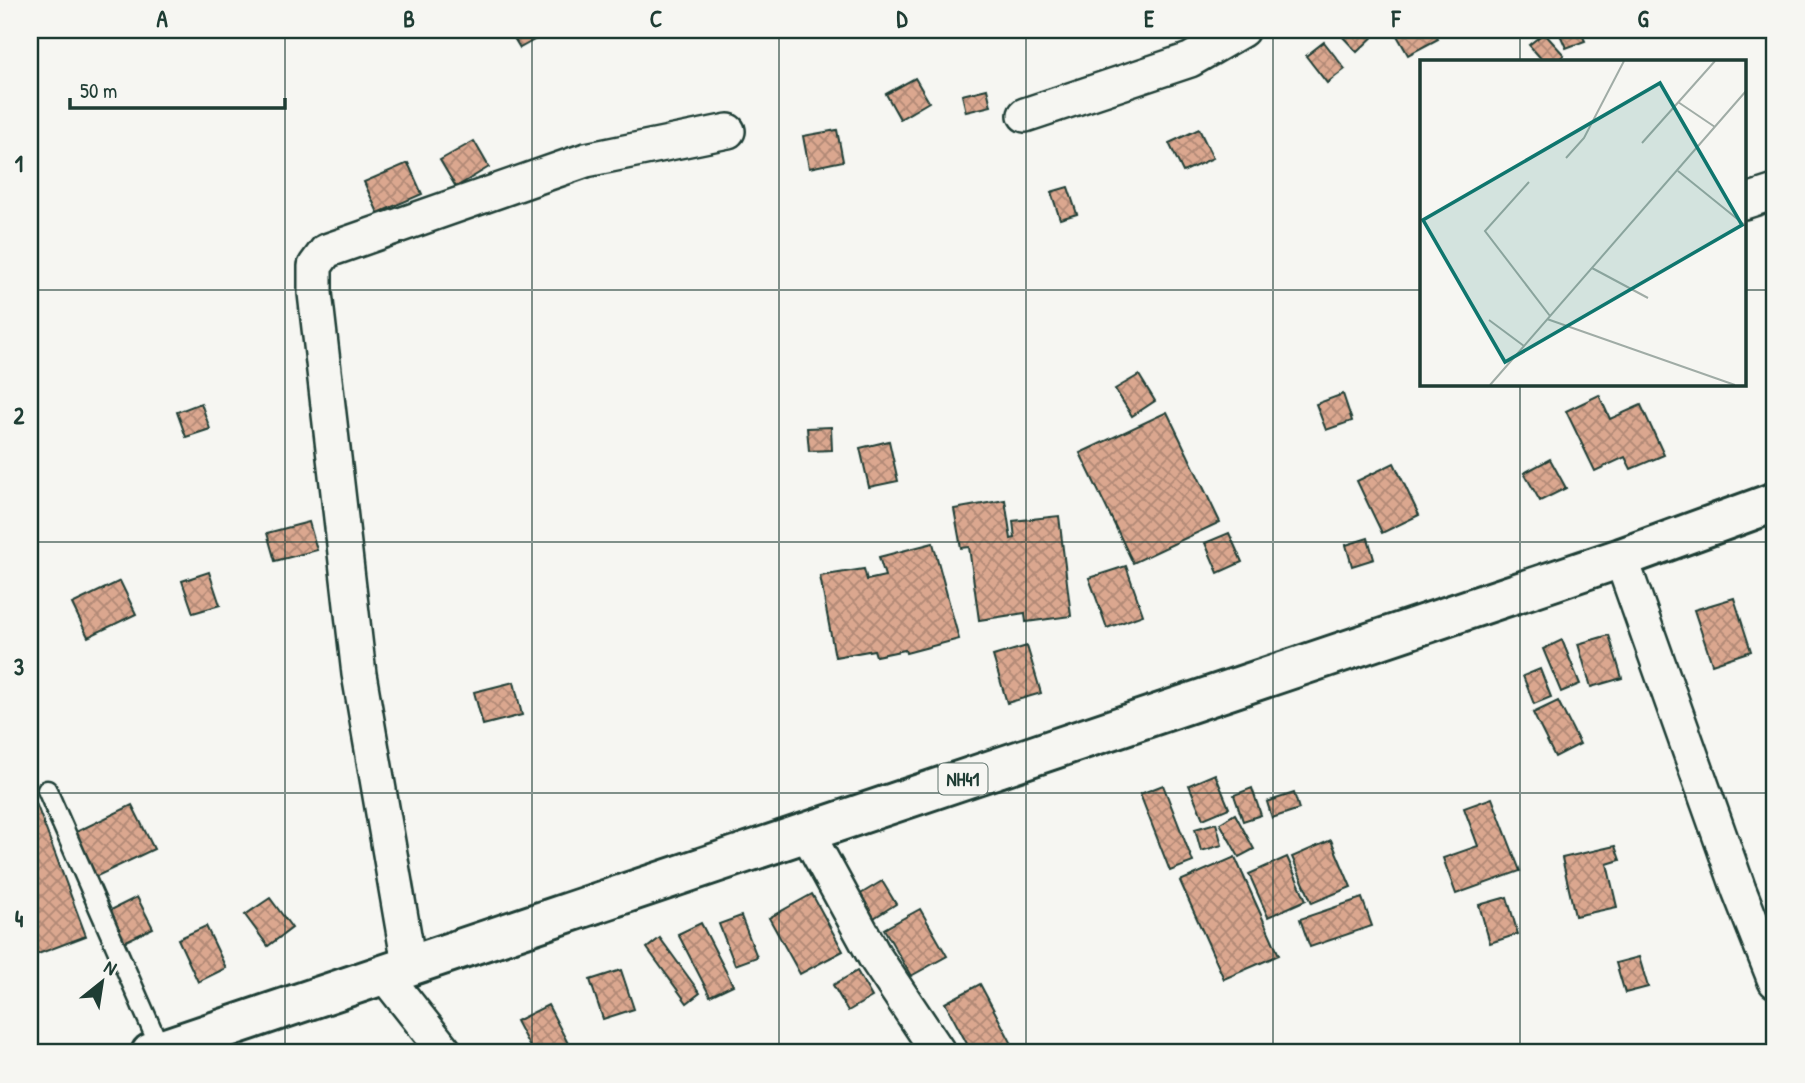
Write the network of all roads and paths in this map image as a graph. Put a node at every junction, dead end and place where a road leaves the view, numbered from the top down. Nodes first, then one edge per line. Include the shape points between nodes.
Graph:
1 (1242, 30) edge
2 (1025, 115) dead end
3 (728, 131) dead end
4 (1775, 192) edge
5 (1745, 202) edge
6 (1775, 502) edge
7 (1621, 558) junction
8 (47, 790) dead end
9 (806, 831) junction
10 (396, 968) junction
11 (1775, 981) edge
12 (156, 1052) edge
13 (446, 1053) edge
14 (939, 1053) edge

1 - 2 street via 1190,60
3 - 10 street via 586,160 326,251 315,266
4 - 5 street
6 - 7 highway, NH41
7 - 9 highway, NH41
7 - 11 street
8 - 12 lane
9 - 10 highway, NH41
9 - 14 street via 875,957
10 - 12 highway, NH41
10 - 13 street

